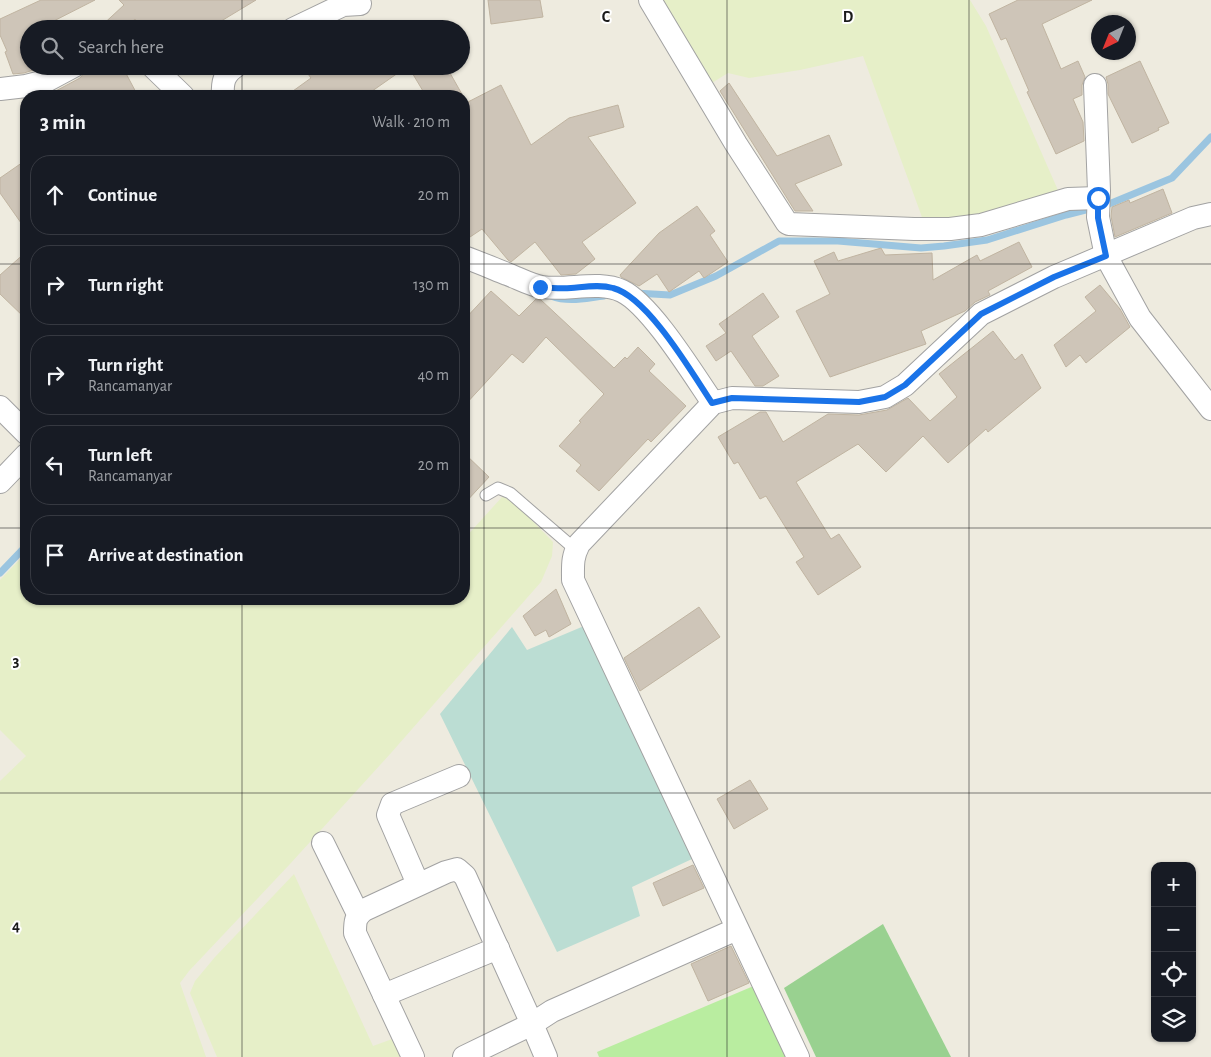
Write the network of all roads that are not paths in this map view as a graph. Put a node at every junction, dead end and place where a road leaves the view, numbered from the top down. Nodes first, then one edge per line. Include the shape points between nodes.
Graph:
1 (650, 0) edge
2 (360, 4) dead end
3 (312, 20) edge
4 (57, 75) edge
5 (226, 75) edge
6 (1095, 85) dead end
7 (0, 89) edge
8 (222, 90) edge
9 (1211, 214) edge
10 (1099, 216) junction
11 (1106, 256) junction
12 (470, 259) edge
13 (712, 403) junction
14 (0, 407) edge
15 (1211, 409) edge
16 (20, 427) edge
17 (20, 461) edge
18 (0, 482) edge
19 (486, 494) dead end
20 (576, 550) junction
21 (459, 776) dead end
22 (323, 843) dead end
23 (418, 884) junction
24 (358, 914) junction
25 (737, 929) junction
26 (498, 948) junction
27 (384, 995) junction
28 (532, 1024) junction
29 (413, 1057) edge
30 (464, 1057) edge
31 (546, 1057) edge
32 (798, 1057) edge

1 - 10 street via 736,144 789,224 950,229 981,225 1068,199
2 - 3 street via 343,5
4 - 7 street via 26,86
5 - 8 street
6 - 10 street
9 - 11 street via 1194,218
10 - 11 street
11 - 13 street via 1054,277 981,314 905,385 885,397 859,402 732,398
11 - 15 street via 1140,318
12 - 13 street via 540,287 611,287 623,291 662,330
13 - 20 street
14 - 16 street
17 - 18 street
19 - 20 lane via 498,488 510,493
20 - 25 street via 573,580
21 - 23 street via 392,804 388,815
22 - 24 street
23 - 24 street
23 - 26 street via 457,869 465,876
24 - 27 street via 354,921 355,934
25 - 28 street via 552,1011
25 - 32 street
26 - 27 street
26 - 28 street
27 - 29 street
28 - 30 street
28 - 31 street

